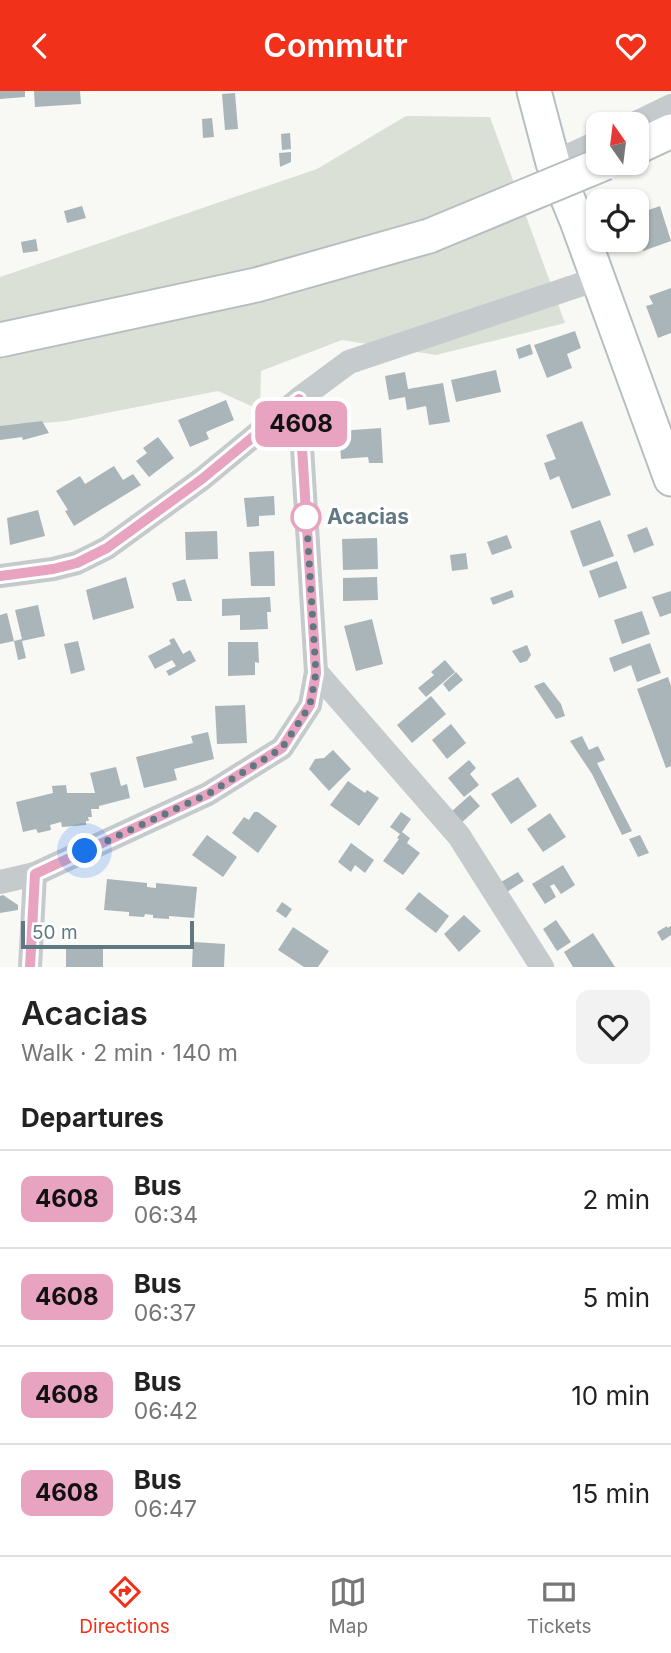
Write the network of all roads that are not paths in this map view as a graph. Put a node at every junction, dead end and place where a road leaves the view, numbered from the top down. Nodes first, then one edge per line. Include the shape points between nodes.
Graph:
1 (534, 91) edge
2 (671, 106) edge
3 (649, 117) edge
4 (671, 131) edge
5 (649, 141) edge
6 (586, 148) edge
7 (553, 163) junction
8 (586, 171) edge
9 (597, 279) junction
10 (0, 340) edge
11 (299, 399) junction
12 (671, 479) edge
13 (0, 576) edge
14 (316, 673) junction
15 (35, 874) junction
16 (0, 882) edge
17 (30, 967) edge
18 (542, 967) edge

1 - 7 main road
2 - 3 street
4 - 5 main road
6 - 7 street
7 - 9 main road
8 - 10 main road, bridge via 429,236 256,285
9 - 11 street via 349,362
9 - 12 main road
11 - 13 street via 202,479 107,548 77,563
11 - 14 street
14 - 15 street via 310,705 282,748 208,794
14 - 18 street via 460,836
15 - 16 street
15 - 17 street

